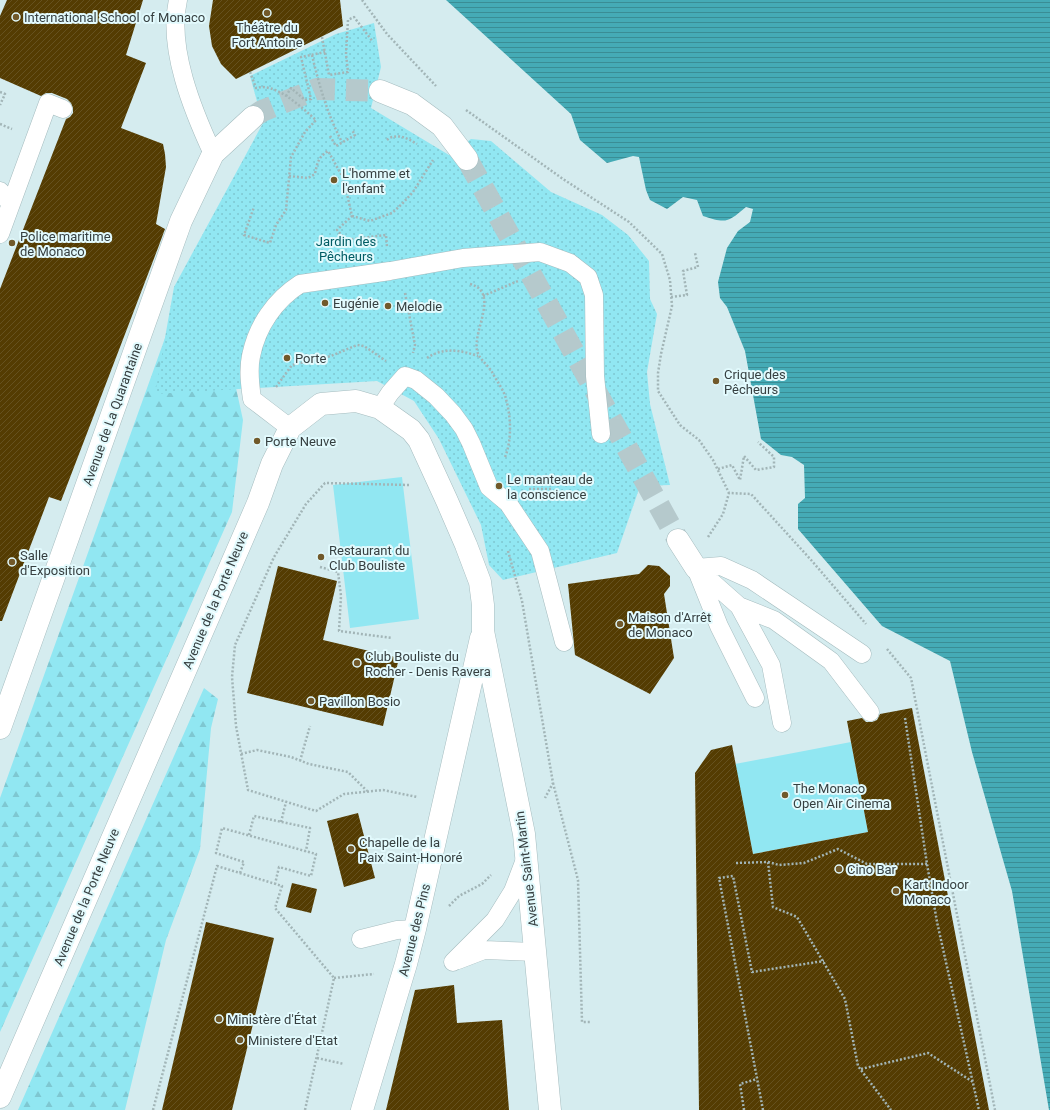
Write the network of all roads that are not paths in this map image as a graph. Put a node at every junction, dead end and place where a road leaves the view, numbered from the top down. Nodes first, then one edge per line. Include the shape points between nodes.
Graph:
1 (178, 0) edge
2 (380, 91) tunnel mouth
3 (63, 109) dead end
4 (253, 117) tunnel mouth
5 (213, 154) junction
6 (467, 159) tunnel mouth
7 (6, 197) edge
8 (0, 234) edge
9 (380, 408) junction
10 (290, 428) junction
11 (602, 434) dead end
12 (678, 540) tunnel mouth
13 (693, 564) junction
14 (739, 606) junction
15 (483, 631) junction
16 (564, 642) dead end
17 (862, 654) dead end
18 (755, 698) dead end
19 (870, 712) dead end
20 (782, 723) dead end
21 (0, 728) edge
22 (526, 857) junction
23 (415, 929) junction
24 (360, 939) dead end
25 (536, 952) junction
26 (0, 1097) edge
27 (362, 1110) edge
28 (550, 1110) edge

1 - 5 lane via 176,34 180,63 200,125
2 - 6 street via 412,104 442,126
3 - 7 lane via 48,103
4 - 5 street, Avenue de La Quarantaine
5 - 21 street, Avenue de La Quarantaine via 181,221
7 - 8 lane
9 - 10 street, Avenue de la Porte Neuve via 356,401 321,404
9 - 15 street, Avenue de la Porte Neuve via 411,430 419,440 441,487 480,582
9 - 16 lane via 405,376 416,380 453,414 471,443 489,487 508,503 540,551
10 - 11 lane via 252,399 250,377 251,356 257,337 266,318 289,291 300,284 463,258 540,252 570,263 588,277 594,295 595,376
10 - 26 street, Avenue de la Porte Neuve via 272,464 258,503
12 - 13 street
13 - 14 lane
13 - 17 lane via 721,566 752,580
13 - 18 lane via 719,626
14 - 19 lane via 774,620 831,661
14 - 20 lane via 771,665
15 - 22 street, Avenue Saint-Martin via 524,834
15 - 23 street, Avenue des Pins
22 - 25 street, Avenue Saint-Martin
22 - 25 lane via 513,891 495,920 453,962 484,950
23 - 24 lane via 397,930
23 - 27 street, Avenue des Pins
25 - 28 street, Avenue Saint-Martin

